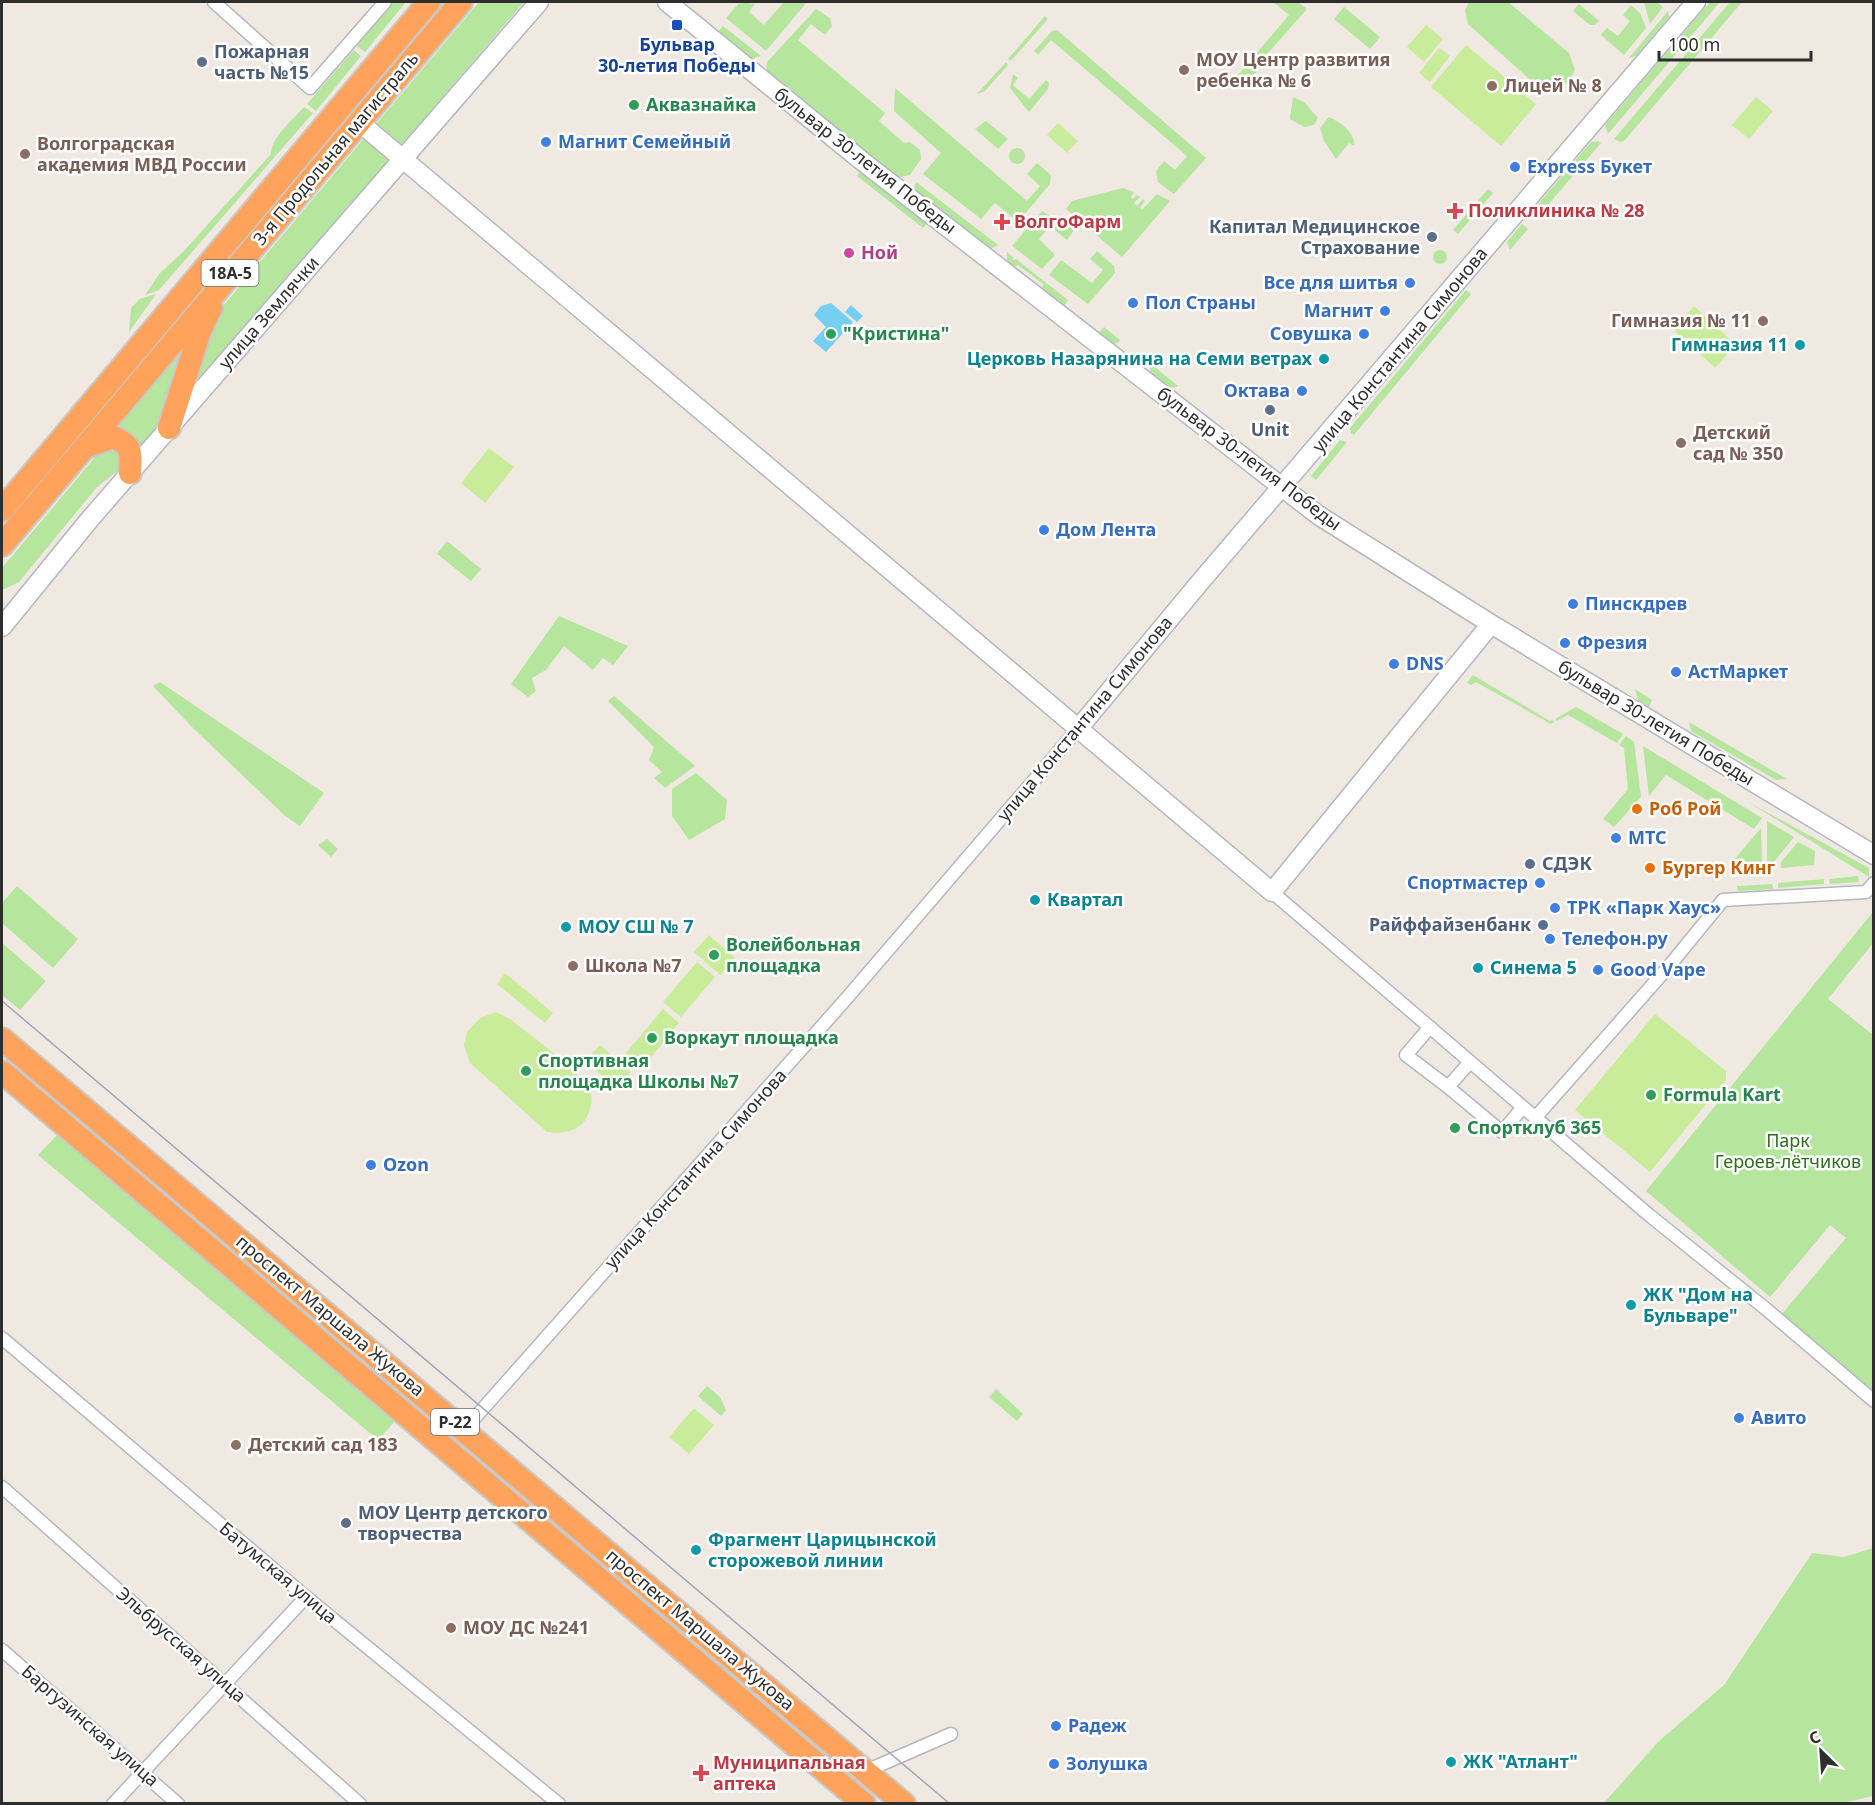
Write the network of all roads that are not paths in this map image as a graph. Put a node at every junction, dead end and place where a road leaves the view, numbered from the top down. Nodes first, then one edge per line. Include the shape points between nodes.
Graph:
1 (214, 2) edge
2 (385, 2) edge
3 (429, 2) edge
4 (461, 2) edge
5 (539, 2) edge
6 (667, 2) edge
7 (1696, 2) edge
8 (355, 127) junction
9 (402, 159) junction
10 (227, 277) junction
11 (169, 428) junction
12 (82, 449) junction
13 (130, 473) junction
14 (1283, 488) junction
15 (2, 510) edge
16 (2, 545) edge
17 (1491, 624) junction
18 (2, 627) edge
19 (1078, 729) junction
20 (1874, 855) edge
21 (1874, 883) edge
22 (1272, 892) junction
23 (1430, 1027) junction
24 (2, 1039) edge
25 (1470, 1062) junction
26 (2, 1072) edge
27 (1448, 1087) junction
28 (1523, 1107) junction
29 (1535, 1118) junction
30 (2, 1338) edge
31 (1874, 1401) edge
32 (465, 1430) junction
33 (2, 1487) edge
34 (306, 1597) junction
35 (2, 1650) edge
36 (224, 1683) junction
37 (951, 1734) dead end
38 (141, 1771) junction
39 (866, 1771) junction
40 (113, 1803) edge
41 (178, 1803) edge
42 (360, 1803) edge
43 (559, 1803) edge
44 (864, 1803) edge
45 (904, 1803) edge

1 - 2 street via 310,88
3 - 15 highway, 3-я Продольная магистраль / 18А-5
4 - 8 highway, 3-я Продольная магистраль / 18А-5
5 - 9 main road, улица Землячки
6 - 14 main road, бульвар 30-летия Победы via 862,161
7 - 14 main road, улица Константина Симонова
8 - 9 main road via 363,126
8 - 10 highway, 3-я Продольная магистраль / 18А-5
9 - 11 main road, улица Землячки
9 - 19 main road
10 - 11 highway via 200,331
10 - 12 highway, 3-я Продольная магистраль / 18А-5
11 - 13 main road, улица Землячки
12 - 13 highway via 113,436 126,442 132,453
12 - 16 highway, 3-я Продольная магистраль / 18А-5
13 - 18 main road, улица Землячки
14 - 17 main road, бульвар 30-летия Победы via 1318,515
14 - 19 main road, улица Константина Симонова
17 - 20 main road, бульвар 30-летия Победы
17 - 22 main road
19 - 22 main road
19 - 32 street, улица Константина Симонова via 846,999
21 - 29 street via 1866,892 1723,900
22 - 23 street
23 - 25 street
23 - 27 street via 1406,1055
24 - 32 highway, проспект Маршала Жукова / Р-22
25 - 27 street
25 - 28 street
26 - 44 highway, проспект Маршала Жукова / Р-22
27 - 28 street via 1502,1132
28 - 29 street
29 - 31 street
30 - 34 street, Батумская улица
32 - 39 highway, проспект Маршала Жукова / Р-22
33 - 36 street, Эльбрусская улица
34 - 36 street
34 - 43 street, Батумская улица
35 - 38 street, Баргузинская улица
36 - 38 street
36 - 42 street, Эльбрусская улица
37 - 39 street
38 - 40 street
38 - 41 street, Баргузинская улица
39 - 45 highway, проспект Маршала Жукова / Р-22

